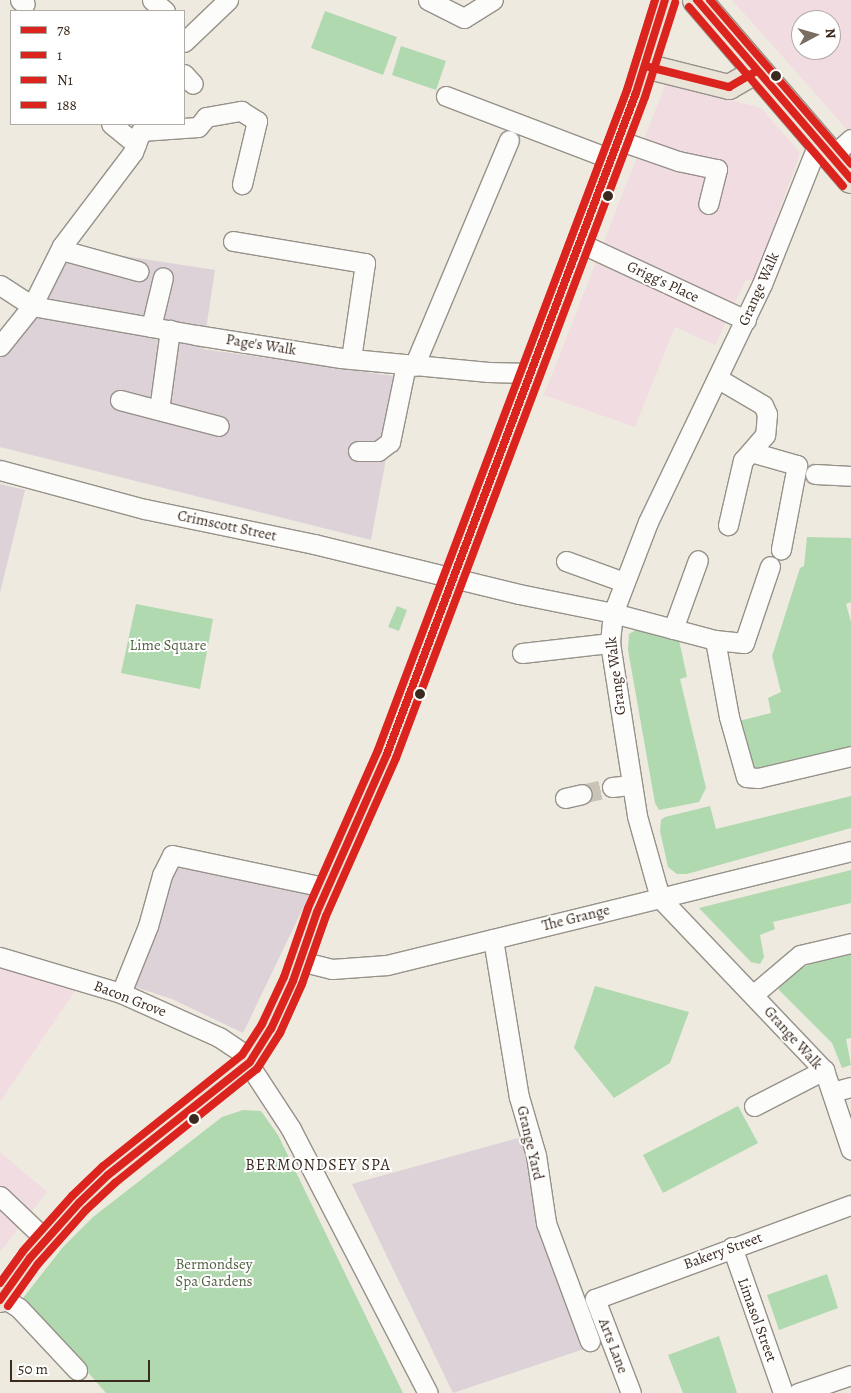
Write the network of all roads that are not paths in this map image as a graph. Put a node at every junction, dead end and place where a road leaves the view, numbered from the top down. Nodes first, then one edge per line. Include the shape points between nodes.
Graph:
1 (152, 0) edge
2 (228, 0) edge
3 (428, 0) edge
4 (493, 0) edge
5 (665, 0) edge
6 (697, 0) edge
7 (164, 10) edge
8 (186, 35) edge
9 (645, 66) junction
10 (757, 71) junction
11 (446, 96) dead end
12 (112, 125) edge
13 (851, 139) edge
14 (509, 140) dead end
15 (136, 144) junction
16 (615, 149) junction
17 (825, 149) junction
18 (851, 179) edge
19 (242, 184) dead end
20 (708, 204) dead end
21 (233, 241) dead end
22 (580, 243) junction
23 (62, 246) junction
24 (138, 271) dead end
25 (163, 276) dead end
26 (0, 286) edge
27 (32, 306) junction
28 (746, 320) junction
29 (151, 327) junction
30 (170, 330) junction
31 (0, 346) edge
32 (351, 359) junction
33 (410, 366) junction
34 (530, 373) junction
35 (717, 378) junction
36 (120, 400) dead end
37 (158, 410) junction
38 (219, 426) dead end
39 (358, 451) dead end
40 (752, 452) junction
41 (0, 470) edge
42 (815, 474) dead end
43 (851, 476) edge
44 (728, 525) dead end
45 (781, 549) dead end
46 (698, 560) dead end
47 (566, 561) dead end
48 (770, 566) dead end
49 (454, 577) junction
50 (624, 582) junction
51 (613, 612) junction
52 (673, 629) junction
53 (715, 640) junction
54 (610, 643) junction
55 (522, 653) dead end
56 (851, 756) edge
57 (632, 785) junction
58 (612, 787) tunnel mouth
59 (851, 851) edge
60 (328, 888) junction
61 (660, 898) junction
62 (493, 939) junction
63 (851, 943) edge
64 (0, 957) edge
65 (300, 962) junction
66 (121, 993) junction
67 (754, 994) junction
68 (250, 1062) junction
69 (824, 1070) junction
70 (851, 1087) edge
71 (832, 1092) junction
72 (754, 1106) dead end
73 (851, 1150) edge
74 (0, 1196) edge
75 (851, 1205) edge
76 (46, 1240) junction
77 (732, 1247) junction
78 (1, 1298) edge
79 (595, 1299) joint
80 (590, 1342) dead end
81 (77, 1370) dead end
82 (851, 1375) edge
83 (428, 1393) edge
84 (631, 1393) edge
85 (783, 1393) edge
86 (798, 1393) edge

1 - 7 street
2 - 8 street
3 - 4 street via 464,18
5 - 9 main road
6 - 10 highway
9 - 10 main road via 729,87
9 - 16 main road
10 - 17 highway
11 - 16 street via 549,135
12 - 15 street
13 - 17 street
14 - 33 street
15 - 19 street via 141,132 198,127 206,117 241,111 257,121
15 - 23 street via 112,182
16 - 20 street via 717,170
16 - 22 main road
17 - 18 highway
17 - 28 street, Grange Walk
21 - 32 street via 365,263
22 - 28 street, Grigg's Place
22 - 34 main road
23 - 24 street via 69,252
23 - 27 street
25 - 29 street
26 - 27 street, Page's Walk
27 - 29 street, Page's Walk
27 - 31 street
28 - 35 street, Grange Walk
29 - 30 street, Page's Walk
30 - 32 street, Page's Walk
30 - 37 street
32 - 33 street, Page's Walk
33 - 34 street, Page's Walk
33 - 39 street via 390,442 378,451
34 - 49 main road
35 - 40 street via 763,405 767,414 765,435
35 - 50 street, Grange Walk via 656,504
36 - 37 street
37 - 38 street
40 - 44 street via 743,460
40 - 45 street via 797,466
41 - 49 street, Crimscott Street via 145,509
42 - 43 street
46 - 52 street
47 - 50 street
48 - 53 street, Crimscott Street via 744,643
49 - 51 street, Crimscott Street via 519,594
49 - 60 main road via 387,754
50 - 51 street, Grange Walk
51 - 52 street, Crimscott Street
51 - 54 street, Grange Walk
52 - 53 street, Crimscott Street
53 - 56 street via 729,717 746,777 758,778
54 - 55 street
54 - 57 street, Grange Walk
57 - 58 street
57 - 61 street, Grange Walk via 644,846
59 - 61 street, The Grange
60 - 65 main road
60 - 66 street via 172,855 162,874 148,926
61 - 62 street, The Grange
61 - 67 street, Grange Walk
62 - 65 street, The Grange via 386,965 332,968
62 - 80 street, Grange Yard via 520,1097 536,1155 546,1223
63 - 67 street via 800,955
64 - 66 street, Bacon Grove
65 - 68 main road via 271,1028
66 - 68 street, Bacon Grove via 219,1037
67 - 69 street, Grange Walk
68 - 76 main road via 108,1175
68 - 83 street, Bacon Grove via 295,1137
69 - 71 street, Grange Walk
69 - 72 street
70 - 71 street
71 - 73 street, Grange Walk
74 - 76 street
75 - 77 street, Bakery Street
76 - 78 main road
77 - 79 street, Bakery Street
77 - 85 street, Limasol Street
78 - 81 street via 19,1308
79 - 84 street, Arts Lane
82 - 86 street

